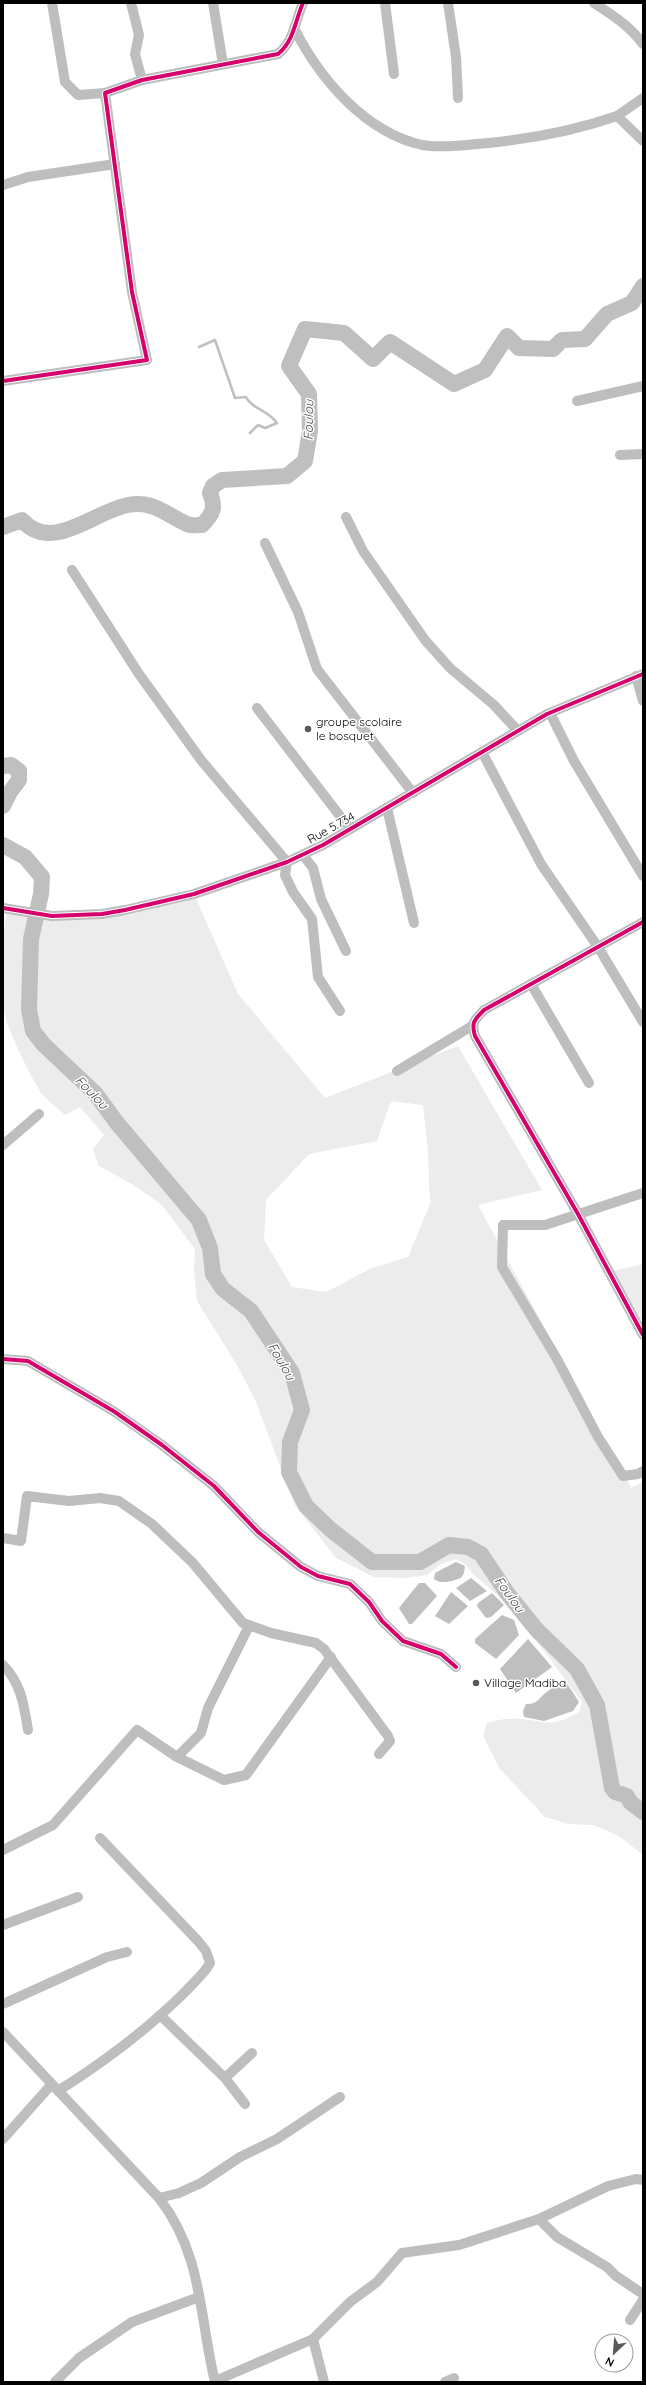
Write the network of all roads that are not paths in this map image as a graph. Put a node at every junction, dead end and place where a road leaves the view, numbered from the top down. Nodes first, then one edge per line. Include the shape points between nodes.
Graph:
1 (52, 3) edge
2 (131, 3) edge
3 (213, 3) edge
4 (303, 3) edge
5 (385, 3) edge
6 (448, 3) edge
7 (594, 3) edge
8 (295, 30) junction
9 (643, 44) edge
10 (223, 64) junction
11 (394, 74) dead end
12 (142, 80) junction
13 (105, 93) junction
14 (458, 98) dead end
15 (643, 98) edge
16 (617, 116) junction
17 (643, 141) edge
18 (115, 164) junction
19 (3, 185) edge
20 (3, 382) edge
21 (643, 386) edge
22 (577, 401) dead end
23 (643, 454) edge
24 (620, 455) dead end
25 (346, 517) dead end
26 (265, 543) dead end
27 (72, 570) dead end
28 (639, 675) edge
29 (643, 701) edge
30 (257, 708) dead end
31 (550, 713) junction
32 (518, 731) junction
33 (482, 752) junction
34 (413, 792) junction
35 (387, 808) junction
36 (350, 829) junction
37 (303, 855) junction
38 (287, 862) junction
39 (643, 876) edge
40 (5, 908) edge
41 (643, 922) edge
42 (414, 923) dead end
43 (598, 947) junction
44 (346, 952) dead end
45 (531, 984) junction
46 (340, 1011) dead end
47 (643, 1022) edge
48 (472, 1026) junction
49 (397, 1072) dead end
50 (589, 1083) dead end
51 (39, 1114) dead end
52 (3, 1145) edge
53 (643, 1194) edge
54 (578, 1214) junction
55 (643, 1335) edge
56 (3, 1359) edge
57 (643, 1471) edge
58 (3, 1538) edge
59 (249, 1626) junction
60 (331, 1657) junction
61 (3, 1665) edge
62 (456, 1667) dead end
63 (28, 1730) dead end
64 (380, 1754) dead end
65 (177, 1757) junction
66 (100, 1838) dead end
67 (3, 1850) edge
68 (78, 1897) dead end
69 (3, 1925) edge
70 (127, 1952) dead end
71 (3, 2004) edge
72 (160, 2015) junction
73 (3, 2032) edge
74 (252, 2054) dead end
75 (225, 2078) junction
76 (54, 2088) junction
77 (340, 2097) dead end
78 (245, 2104) dead end
79 (3, 2140) edge
80 (643, 2180) edge
81 (159, 2198) junction
82 (539, 2219) junction
83 (643, 2294) edge
84 (199, 2296) junction
85 (643, 2300) edge
86 (630, 2320) dead end
87 (313, 2339) junction
88 (215, 2381) edge
89 (55, 2382) edge
90 (324, 2382) edge

1 - 13 street via 65,82 78,95
2 - 12 street via 139,35 135,54
3 - 10 street
4 - 8 street
5 - 11 street
6 - 14 street via 456,57
7 - 9 street via 621,21
8 - 10 street via 278,54
8 - 16 street via 325,80 360,112 390,133 424,145 457,146 537,137
10 - 12 street
12 - 13 street
13 - 18 street
15 - 16 street
16 - 17 street
18 - 19 street via 28,177
18 - 20 street via 132,292 147,360
21 - 22 street
23 - 24 street
25 - 32 street via 363,551 425,640 450,668 494,705
26 - 34 street via 298,612 317,669
27 - 38 street via 139,674 201,760
28 - 29 street
28 - 31 street, Rue 5.734
30 - 36 street
31 - 32 street, Rue 5.734
31 - 39 street via 574,761
32 - 33 street, Rue 5.734
33 - 34 street, Rue 5.734
33 - 43 street via 542,864
34 - 35 street, Rue 5.734
35 - 36 street, Rue 5.734
35 - 42 street
36 - 37 street, Rue 5.734
37 - 38 street, Rue 5.734
37 - 44 street via 314,868 321,899
38 - 40 street, Rue 5.734 via 194,894 102,914 52,916
38 - 46 street via 285,875 293,892 312,918 318,977
41 - 43 street
43 - 45 street
43 - 47 street
45 - 48 street via 484,1010
45 - 50 street
48 - 49 street
48 - 54 street via 475,1036
51 - 52 street
53 - 54 street
54 - 55 street
54 - 57 street via 545,1225 503,1225 502,1267 557,1359 598,1437 623,1476
56 - 62 street via 28,1361 115,1412 214,1486 258,1532 301,1567 318,1576 350,1584 403,1641 441,1654
58 - 59 street via 21,1541 27,1496 69,1501 100,1498 119,1501 152,1524 192,1562 243,1623
59 - 60 street via 316,1643
59 - 65 street via 208,1708 201,1733
60 - 64 street via 388,1736 389,1745
60 - 65 street via 246,1775 224,1780
61 - 63 street via 14,1677 24,1703
65 - 67 street via 137,1730 53,1825
66 - 72 street via 198,1941 209,1958 208,1967
68 - 69 street
70 - 71 street via 107,1957
72 - 75 street
72 - 76 street via 103,2062
73 - 76 street
74 - 75 street
75 - 78 street
76 - 79 street
76 - 81 street
77 - 81 street via 277,2139 240,2157 201,2183 179,2193
80 - 82 street via 636,2179 608,2186
81 - 84 street via 174,2217 188,2246
82 - 83 street via 557,2237 607,2267
82 - 87 street via 459,2245 402,2253 377,2282 350,2302
84 - 88 street
84 - 89 street via 132,2322 79,2358
85 - 86 street
87 - 88 street
87 - 90 street

